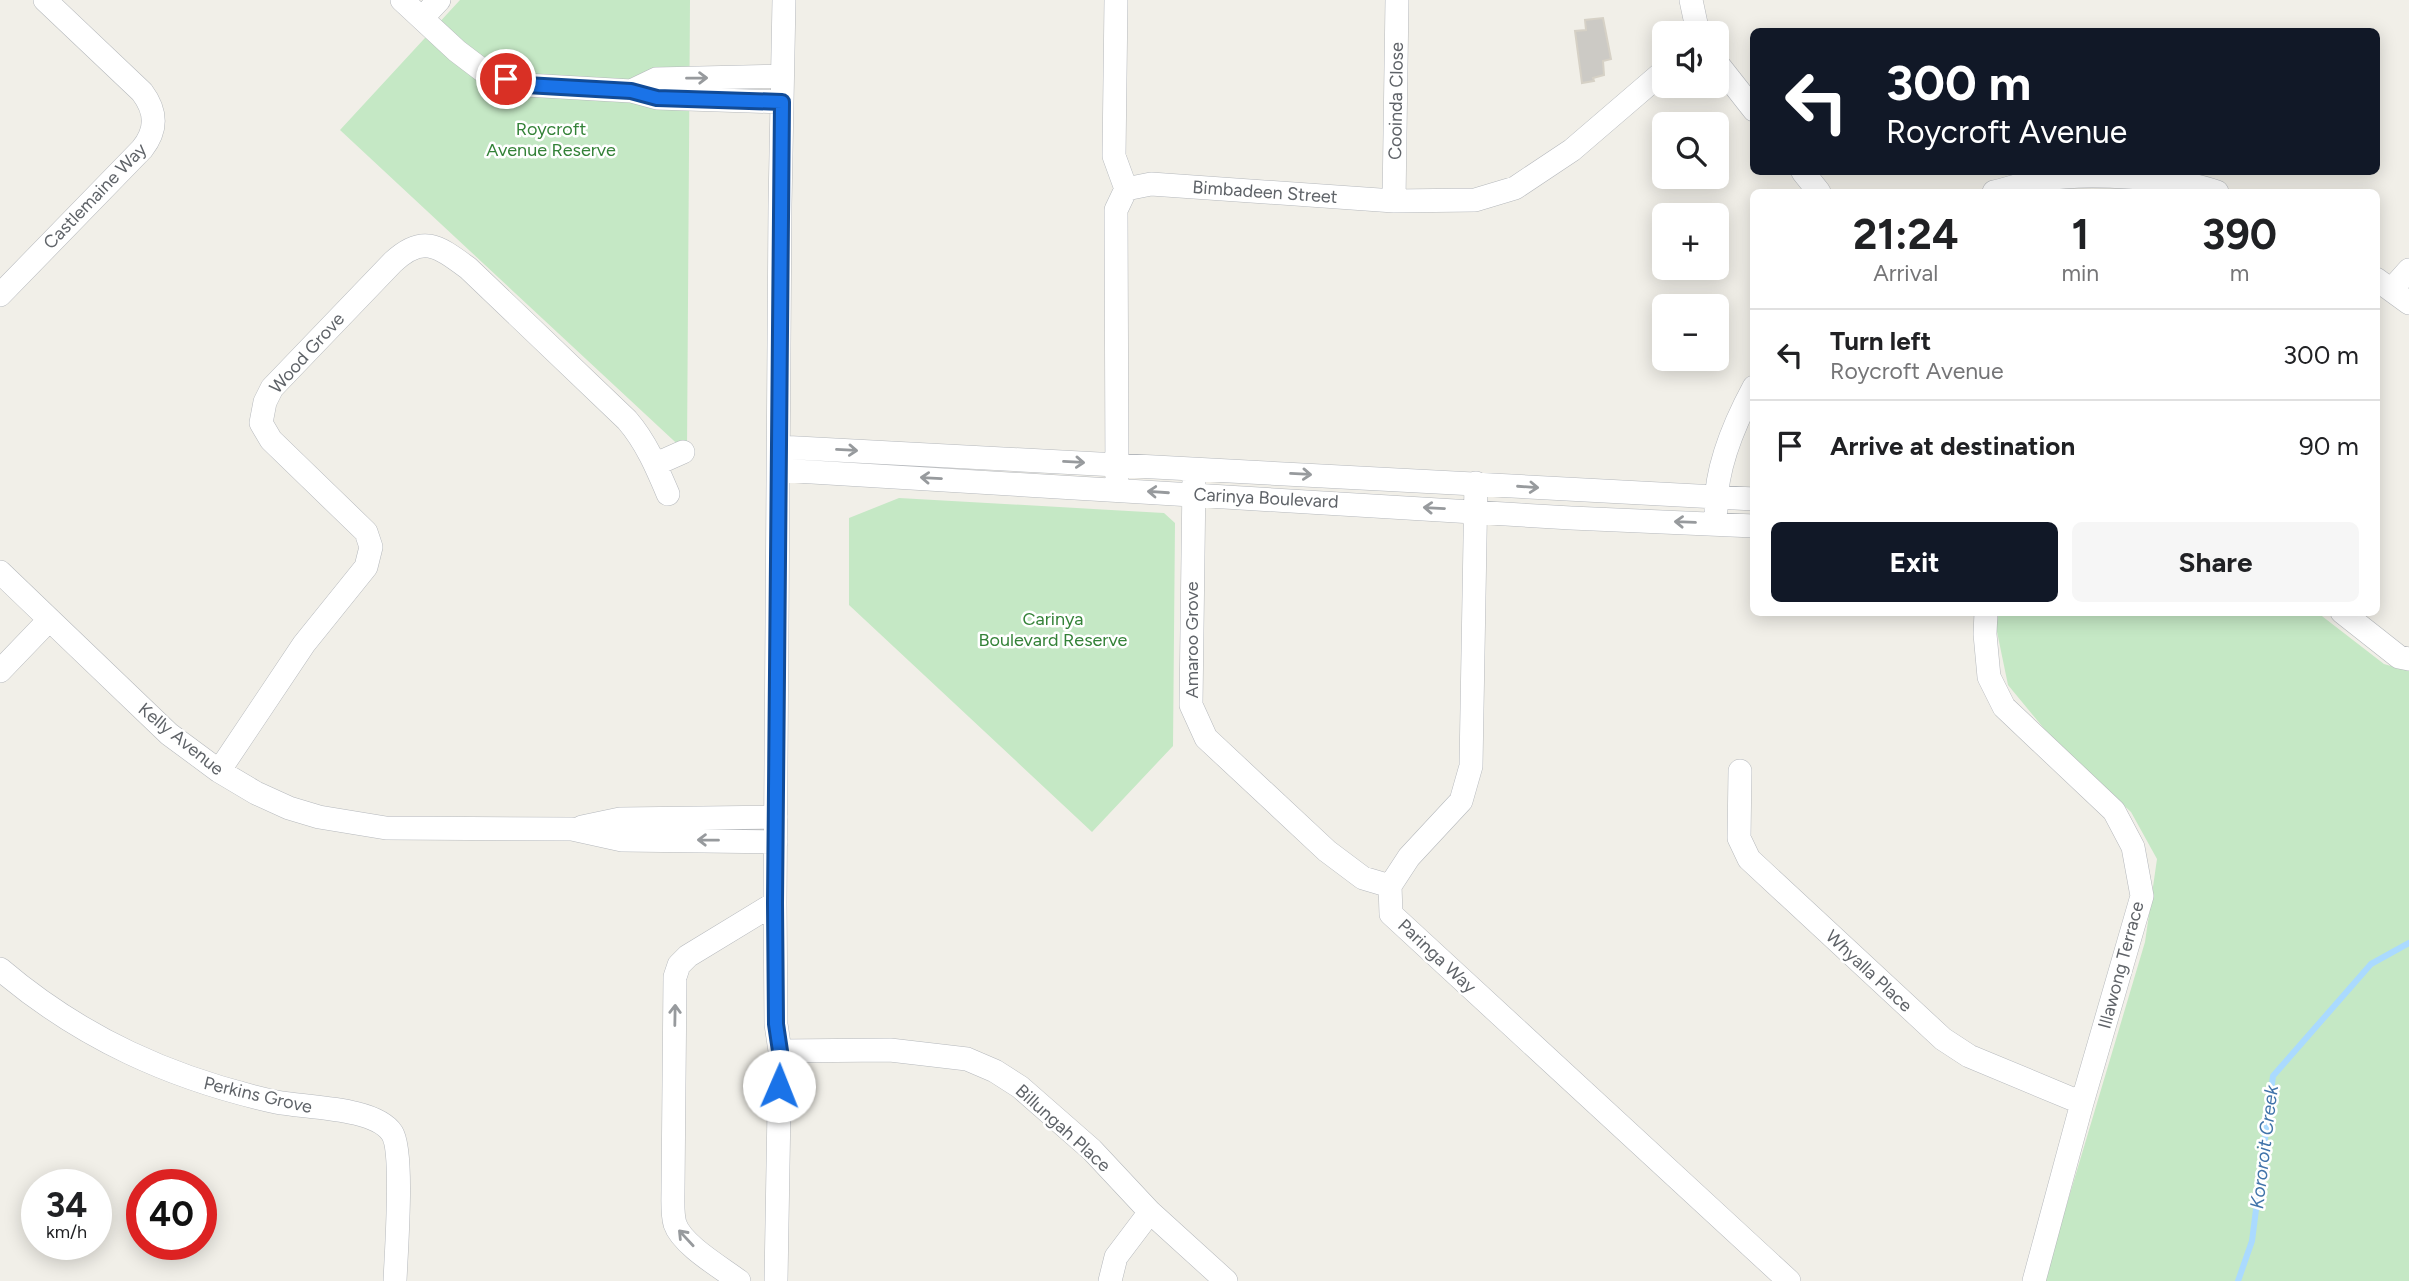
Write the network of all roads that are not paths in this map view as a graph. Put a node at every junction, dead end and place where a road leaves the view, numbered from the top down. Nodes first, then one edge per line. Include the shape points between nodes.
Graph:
1 (46, 0) edge
2 (402, 0) edge
3 (439, 0) edge
4 (783, 0) edge
5 (1116, 0) edge
6 (1397, 0) edge
7 (1691, 0) edge
8 (422, 18) junction
9 (1695, 21) edge
10 (782, 76) junction
11 (1729, 78) edge
12 (1652, 81) edge
13 (631, 91) junction
14 (782, 102) junction
15 (1750, 105) edge
16 (1805, 175) edge
17 (1126, 189) junction
18 (1816, 189) edge
19 (2006, 189) edge
20 (2209, 189) edge
21 (1394, 201) junction
22 (2409, 270) edge
23 (2393, 290) edge
24 (0, 295) edge
25 (1750, 394) edge
26 (683, 452) dead end
27 (779, 458) junction
28 (656, 464) junction
29 (1116, 464) junction
30 (1195, 469) junction
31 (1476, 483) junction
32 (1117, 490) junction
33 (668, 494) dead end
34 (1193, 494) junction
35 (1716, 495) junction
36 (1750, 499) edge
37 (1475, 510) junction
38 (1716, 523) junction
39 (1750, 526) edge
40 (0, 572) edge
41 (1986, 616) edge
42 (2347, 616) edge
43 (50, 620) junction
44 (2409, 659) edge
45 (0, 671) edge
46 (219, 771) junction
47 (1740, 771) dead end
48 (776, 817) junction
49 (572, 829) junction
50 (776, 842) junction
51 (1390, 886) junction
52 (775, 903) junction
53 (0, 969) edge
54 (780, 1051) junction
55 (2082, 1103) junction
56 (1150, 1212) junction
57 (395, 1281) edge
58 (739, 1281) edge
59 (776, 1281) edge
60 (1110, 1281) edge
61 (1226, 1281) edge
62 (1789, 1281) edge
63 (2034, 1281) edge

1 - 24 street, Castlemaine Way via 142,92 151,106 154,124 142,149
2 - 8 street
3 - 8 street
4 - 10 street
5 - 17 street via 1114,156
6 - 21 street, Cooinda Close
7 - 9 street
8 - 13 street via 486,73 526,85
13 -> 10 street via 656,79
10 - 14 street
11 - 15 street
12 - 21 street, Bimbadeen Street via 1572,150 1516,188 1475,200
13 - 14 street via 657,98
14 - 27 street
16 - 18 street
17 - 21 street, Bimbadeen Street via 1151,184
17 - 29 street via 1116,210
19 - 20 street via 2043,180 2120,176
22 - 23 street
25 - 35 street via 1738,417
26 - 28 street
27 -> 29 street, Carinya Boulevard
32 -> 27 street, Carinya Boulevard
27 - 48 street
28 - 33 street, Wood Grove
28 - 46 street, Wood Grove via 637,432 612,405 468,268 436,248 408,248 280,378 265,402 263,429 366,532 370,554 360,577 304,644
29 - 30 street, Carinya Boulevard
29 - 32 street
30 -> 31 street, Carinya Boulevard
30 - 34 street, Amaroo Grove
31 -> 35 street, Carinya Boulevard
31 - 37 street
34 -> 32 street, Carinya Boulevard
37 -> 34 street, Carinya Boulevard
34 - 51 street, Amaroo Grove via 1191,705 1206,738 1327,851 1363,878
35 - 36 street, Carinya Boulevard
35 - 38 street
38 -> 37 street, Carinya Boulevard
37 - 51 street via 1471,766 1461,801 1409,857
38 - 39 street, Carinya Boulevard
40 - 43 street, Kelly Avenue
41 - 55 street, Illawong Terrace via 1989,677 2004,707 2114,811 2133,847 2142,896
42 - 44 street via 2399,657
43 - 45 street
43 - 46 street, Kelly Avenue via 169,734
46 - 49 street, Kelly Avenue via 289,808 342,822 418,830
47 - 55 street, Whyalla Place via 1740,838 1749,859 1943,1039 1969,1056
48 - 49 street, Kelly Avenue via 620,819
48 - 50 street
50 -> 49 street, Kelly Avenue via 622,840
50 - 52 street
51 - 62 street, Paringa Way via 1391,914
52 - 54 street
58 -> 52 street via 700,1252 675,1225 675,977 688,956
53 - 57 street, Perkins Grove via 71,1021 169,1072 256,1097 380,1121 393,1135 398,1157
54 - 56 street, Billungah Place via 890,1050 967,1059 995,1071 1092,1150
54 - 59 street
55 - 63 street, Illawong Terrace
56 - 60 street via 1116,1257
56 - 61 street, Billungah Place

